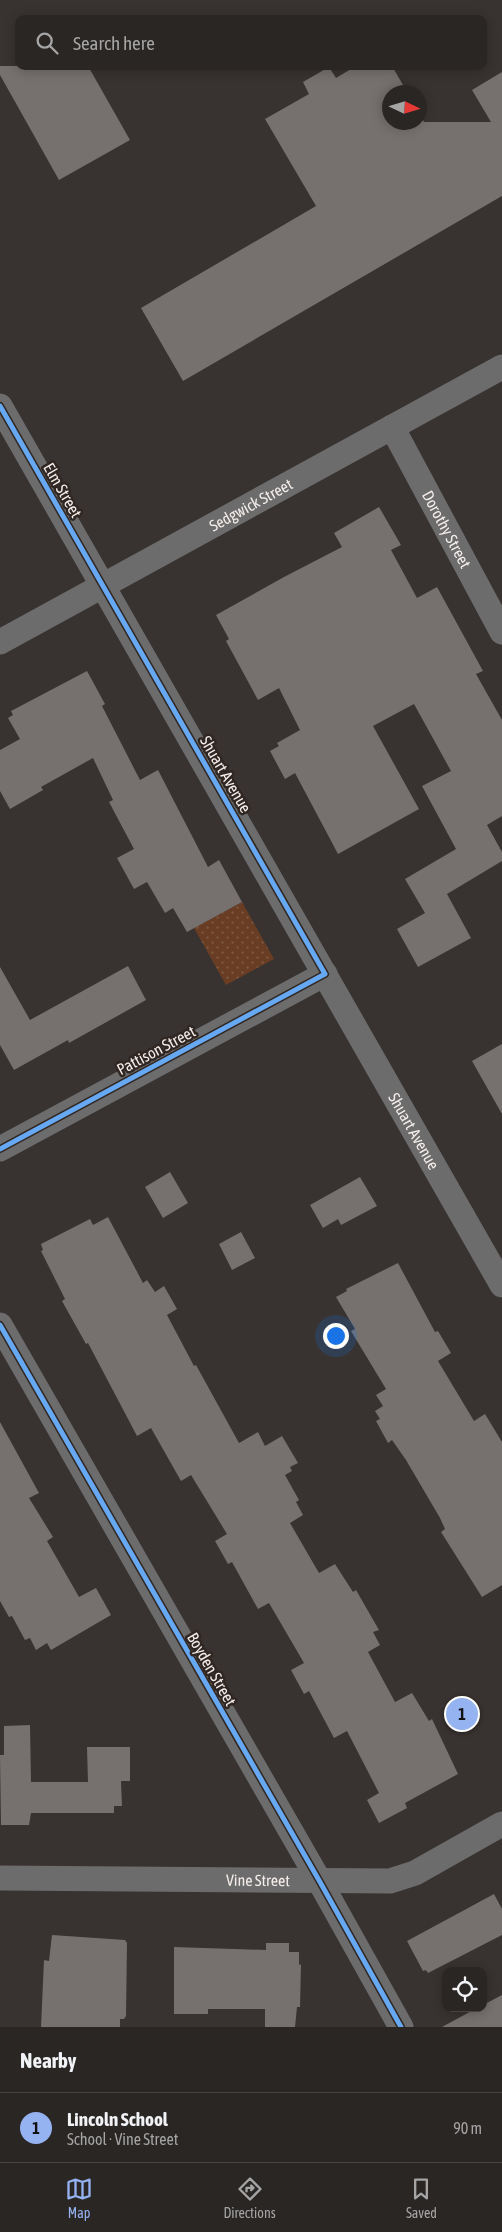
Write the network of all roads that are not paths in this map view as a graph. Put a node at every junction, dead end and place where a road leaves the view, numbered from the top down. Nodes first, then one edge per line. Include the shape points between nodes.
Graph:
1 (502, 367) edge
2 (0, 406) edge
3 (392, 427) junction
4 (105, 587) junction
5 (502, 632) edge
6 (0, 642) edge
7 (325, 974) junction
8 (0, 1149) edge
9 (502, 1285) edge
10 (0, 1325) edge
11 (502, 1824) edge
12 (0, 1878) edge
13 (320, 1882) junction
14 (400, 2027) edge

1 - 3 street, Sedgwick Street
2 - 4 street, Elm Street
3 - 4 street, Sedgwick Street
3 - 5 street, Dorothy Street
4 - 6 street, Sedgwick Street
4 - 7 street, Shuart Avenue
7 - 8 street, Pattison Street
7 - 9 street, Shuart Avenue
10 - 13 street, Boyden Street
11 - 13 street, Vine Street via 416,1873 390,1881
12 - 13 street, Vine Street
13 - 14 street, Boyden Street

